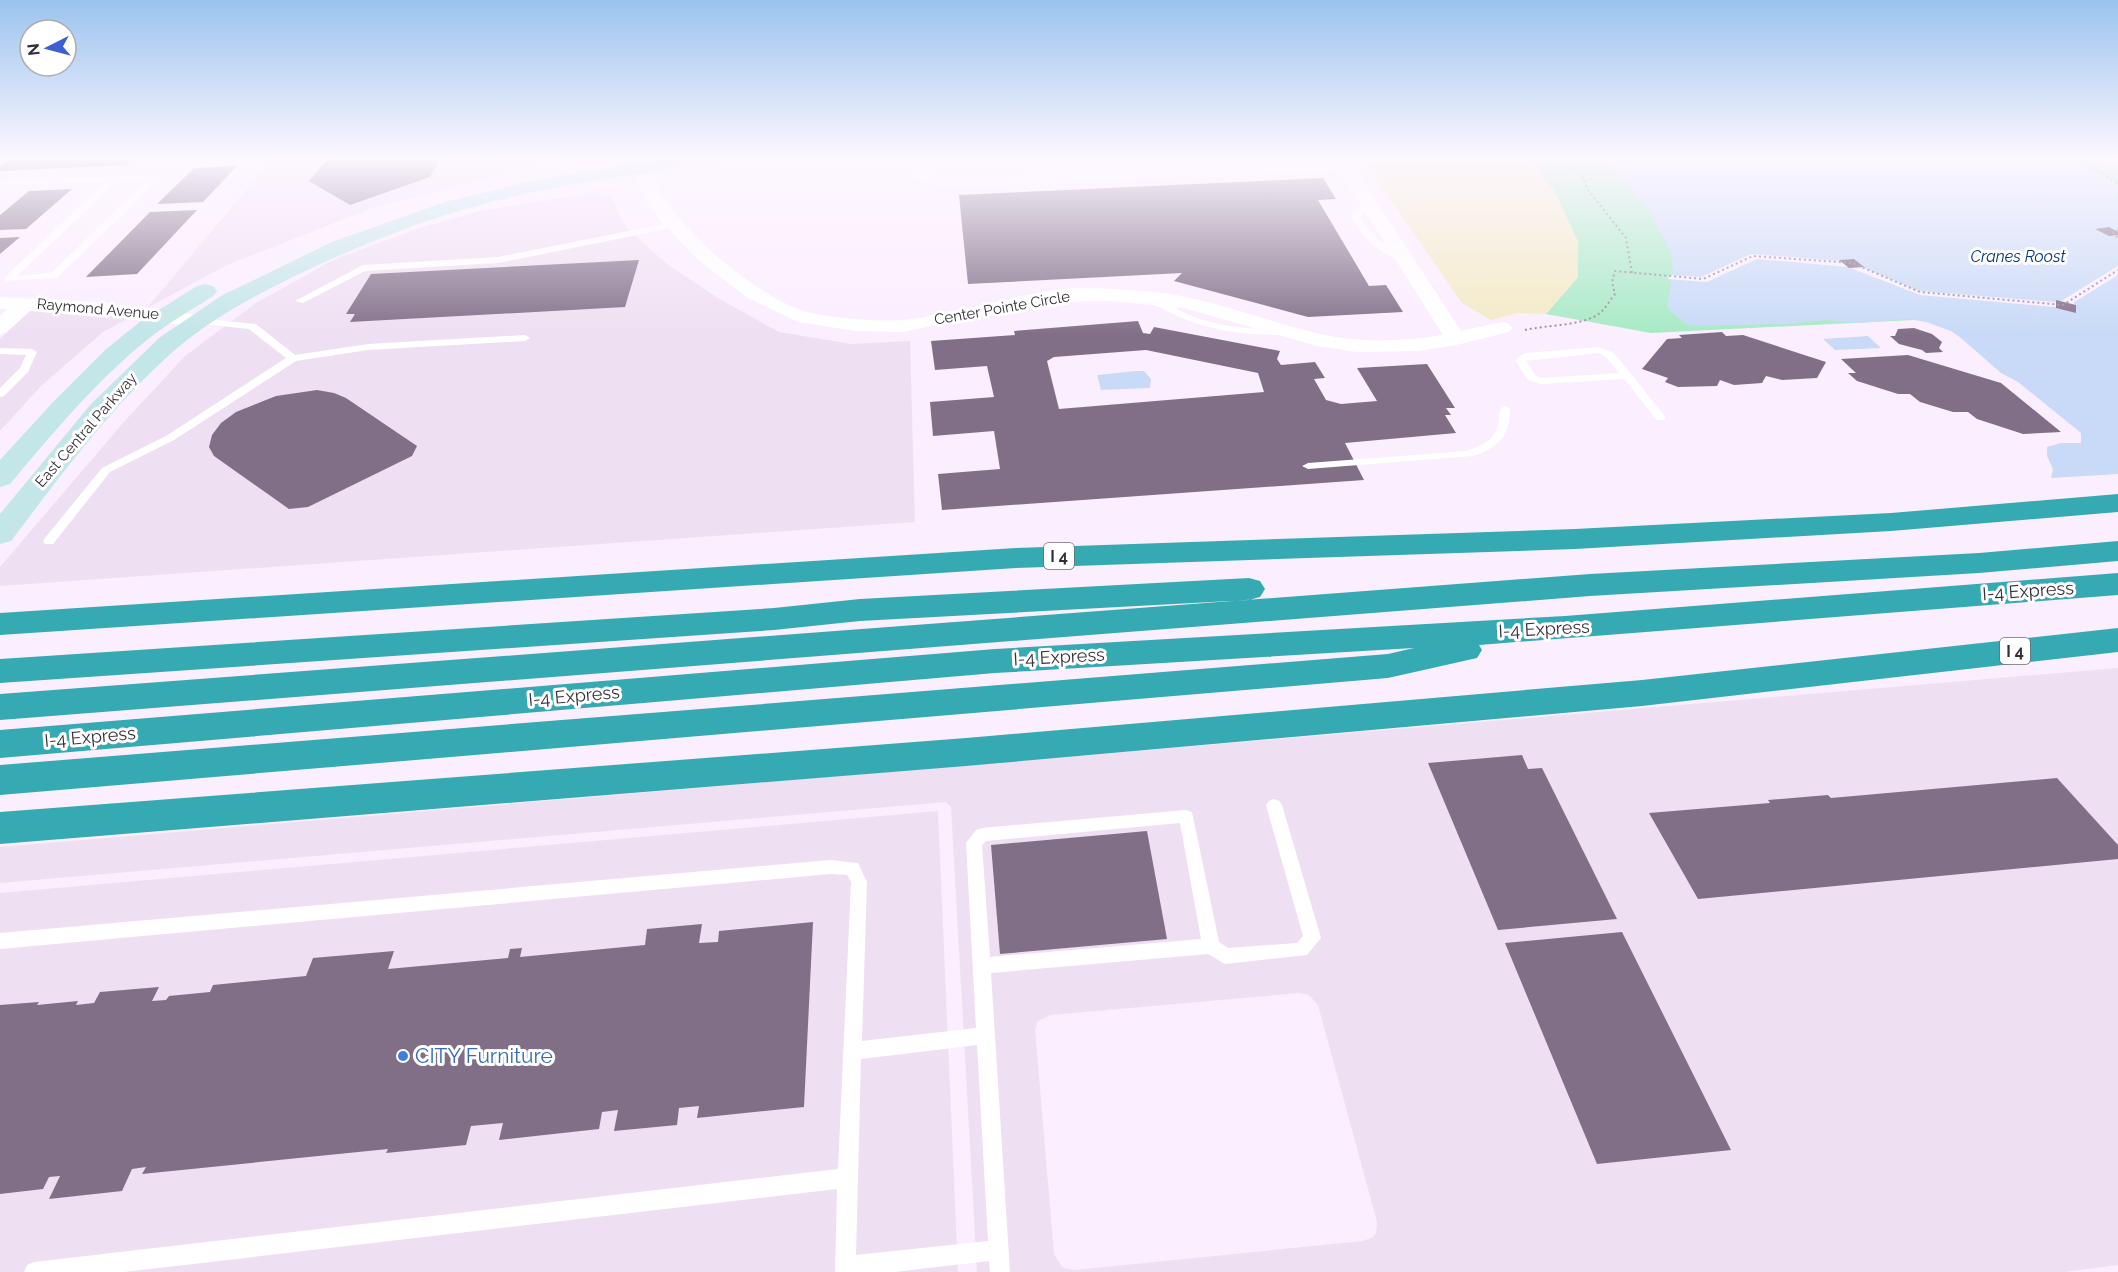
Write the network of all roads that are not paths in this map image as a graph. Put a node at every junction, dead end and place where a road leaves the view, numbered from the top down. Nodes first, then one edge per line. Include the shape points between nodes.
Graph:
1 (75, 215) edge
2 (116, 215) edge
3 (371, 215) edge
4 (426, 215) edge
5 (665, 215) edge
6 (1376, 215) edge
7 (674, 225) junction
8 (300, 301) dead end
9 (0, 303) edge
10 (26, 303) junction
11 (166, 315) junction
12 (196, 321) junction
13 (0, 328) edge
14 (1502, 328) dead end
15 (525, 338) dead end
16 (1456, 339) junction
17 (0, 351) edge
18 (293, 358) junction
19 (1627, 376) junction
20 (0, 394) edge
21 (1505, 409) dead end
22 (1661, 418) dead end
23 (1308, 466) dead end
24 (0, 478) edge
25 (2118, 503) edge
26 (0, 534) edge
27 (49, 541) dead end
28 (2118, 551) edge
29 (2118, 584) edge
30 (1590, 585) junction
31 (0, 624) edge
32 (1565, 628) junction
33 (2118, 640) edge
34 (0, 671) edge
35 (0, 707) edge
36 (0, 744) edge
37 (0, 780) edge
38 (1274, 805) dead end
39 (0, 828) edge
40 (0, 941) edge
41 (1211, 946) junction
42 (981, 966) junction
43 (984, 1036) junction
44 (852, 1051) junction
45 (847, 1178) junction
46 (999, 1250) junction
47 (845, 1269) edge
48 (34, 1272) edge
49 (1000, 1272) edge

1 - 2 lane via 8,279 54,276
3 - 11 main road, East Central Parkway via 236,273
4 - 12 main road, East Central Parkway via 330,251 259,284
5 - 7 street, Center Pointe Circle
6 - 16 street
7 - 8 lane via 498,260 363,268
7 - 16 street, Center Pointe Circle via 704,255 755,294 798,316 856,325 902,326 1056,296 1150,298 1198,306 1332,343 1402,348
9 - 10 street, Raymond Avenue
10 - 11 street, Raymond Avenue
10 - 13 street
11 - 12 street, Raymond Avenue
11 - 24 main road, East Central Parkway via 84,383
12 - 18 lane via 252,326
12 - 26 main road, East Central Parkway via 127,380
14 - 16 street, Center Pointe Circle
15 - 18 lane via 368,347
17 - 20 lane via 32,352 25,368
18 - 27 lane via 170,438 106,470
19 - 19 lane via 1610,355 1599,350 1525,356 1521,360 1532,378 1541,381
19 - 22 lane
21 - 23 lane via 1501,436 1469,454
25 - 31 highway, I 4 via 1890,522 1575,539 1016,558
28 - 30 highway, I-4 Express via 1968,564
29 - 32 highway, I-4 Express
30 - 34 highway via 1506,578 1074,597
30 - 35 highway, I-4 Express
32 - 36 highway, I-4 Express via 995,661
32 - 37 highway via 1388,666
33 - 39 highway, I 4 via 1630,694 966,752
38 - 41 lane via 1312,938 1301,950 1225,956
40 - 44 lane via 852,868 859,882
41 - 42 lane
41 - 42 lane via 1186,816 982,835 974,843
42 - 43 lane
43 - 44 lane
43 - 46 lane
44 - 45 lane
45 - 47 lane
45 - 48 lane
46 - 47 lane
46 - 49 lane

